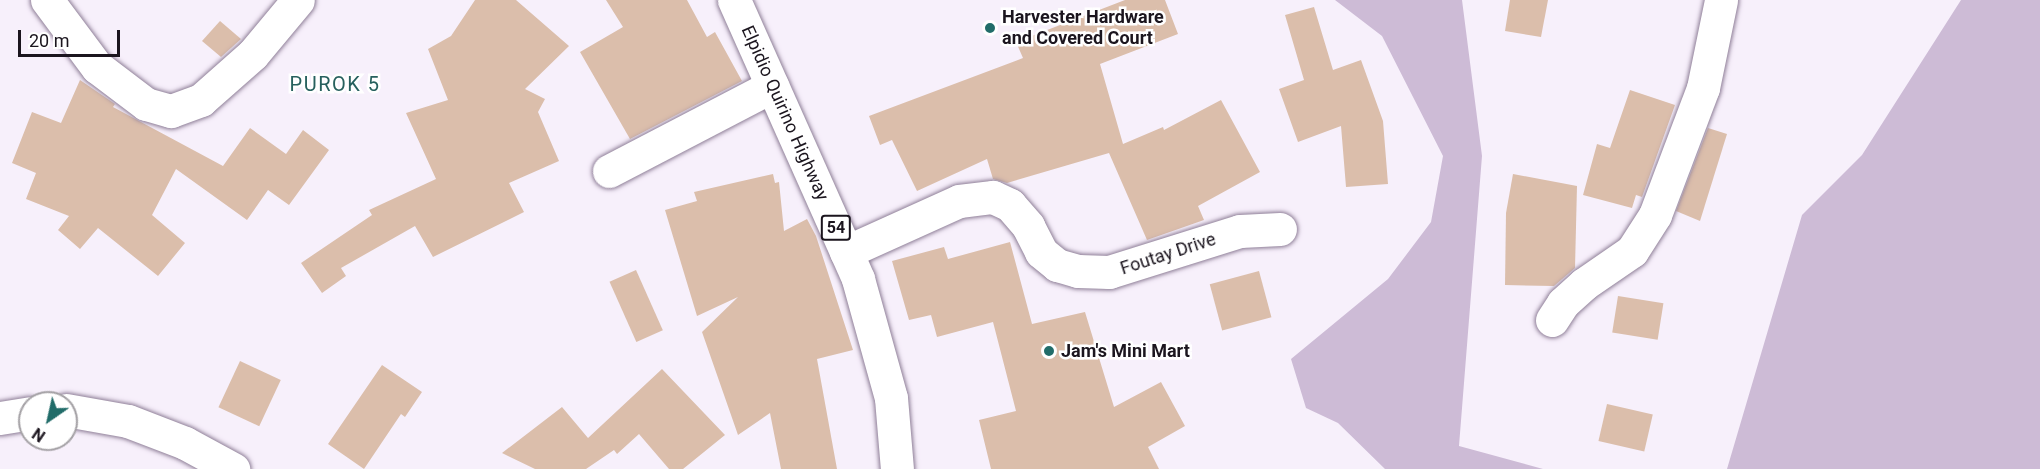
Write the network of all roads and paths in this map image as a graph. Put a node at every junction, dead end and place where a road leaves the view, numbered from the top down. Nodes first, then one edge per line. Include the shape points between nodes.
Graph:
1 (47, 0) edge
2 (298, 0) edge
3 (735, 0) edge
4 (1721, 0) edge
5 (772, 86) junction
6 (609, 171) dead end
7 (1280, 229) dead end
8 (846, 252) junction
9 (1552, 321) dead end
10 (78, 412) edge
11 (18, 415) edge
12 (0, 418) edge
13 (233, 469) edge
14 (897, 469) edge

1 - 2 main road via 97,68 146,104 171,111 201,100 253,54
3 - 5 main road, Elpidio Quirino Highway / 54
4 - 9 main road via 1703,88 1655,215 1632,251 1584,284 1563,303
5 - 6 main road
5 - 8 main road, Elpidio Quirino Highway / 54
7 - 8 main road, Foutay Drive via 1240,231 1109,272 1078,271 1057,265 1041,252 1028,226 1010,205 993,197 959,201
8 - 14 main road, Elpidio Quirino Highway / 54 via 891,399
10 - 13 main road via 128,421 184,443
11 - 12 main road

